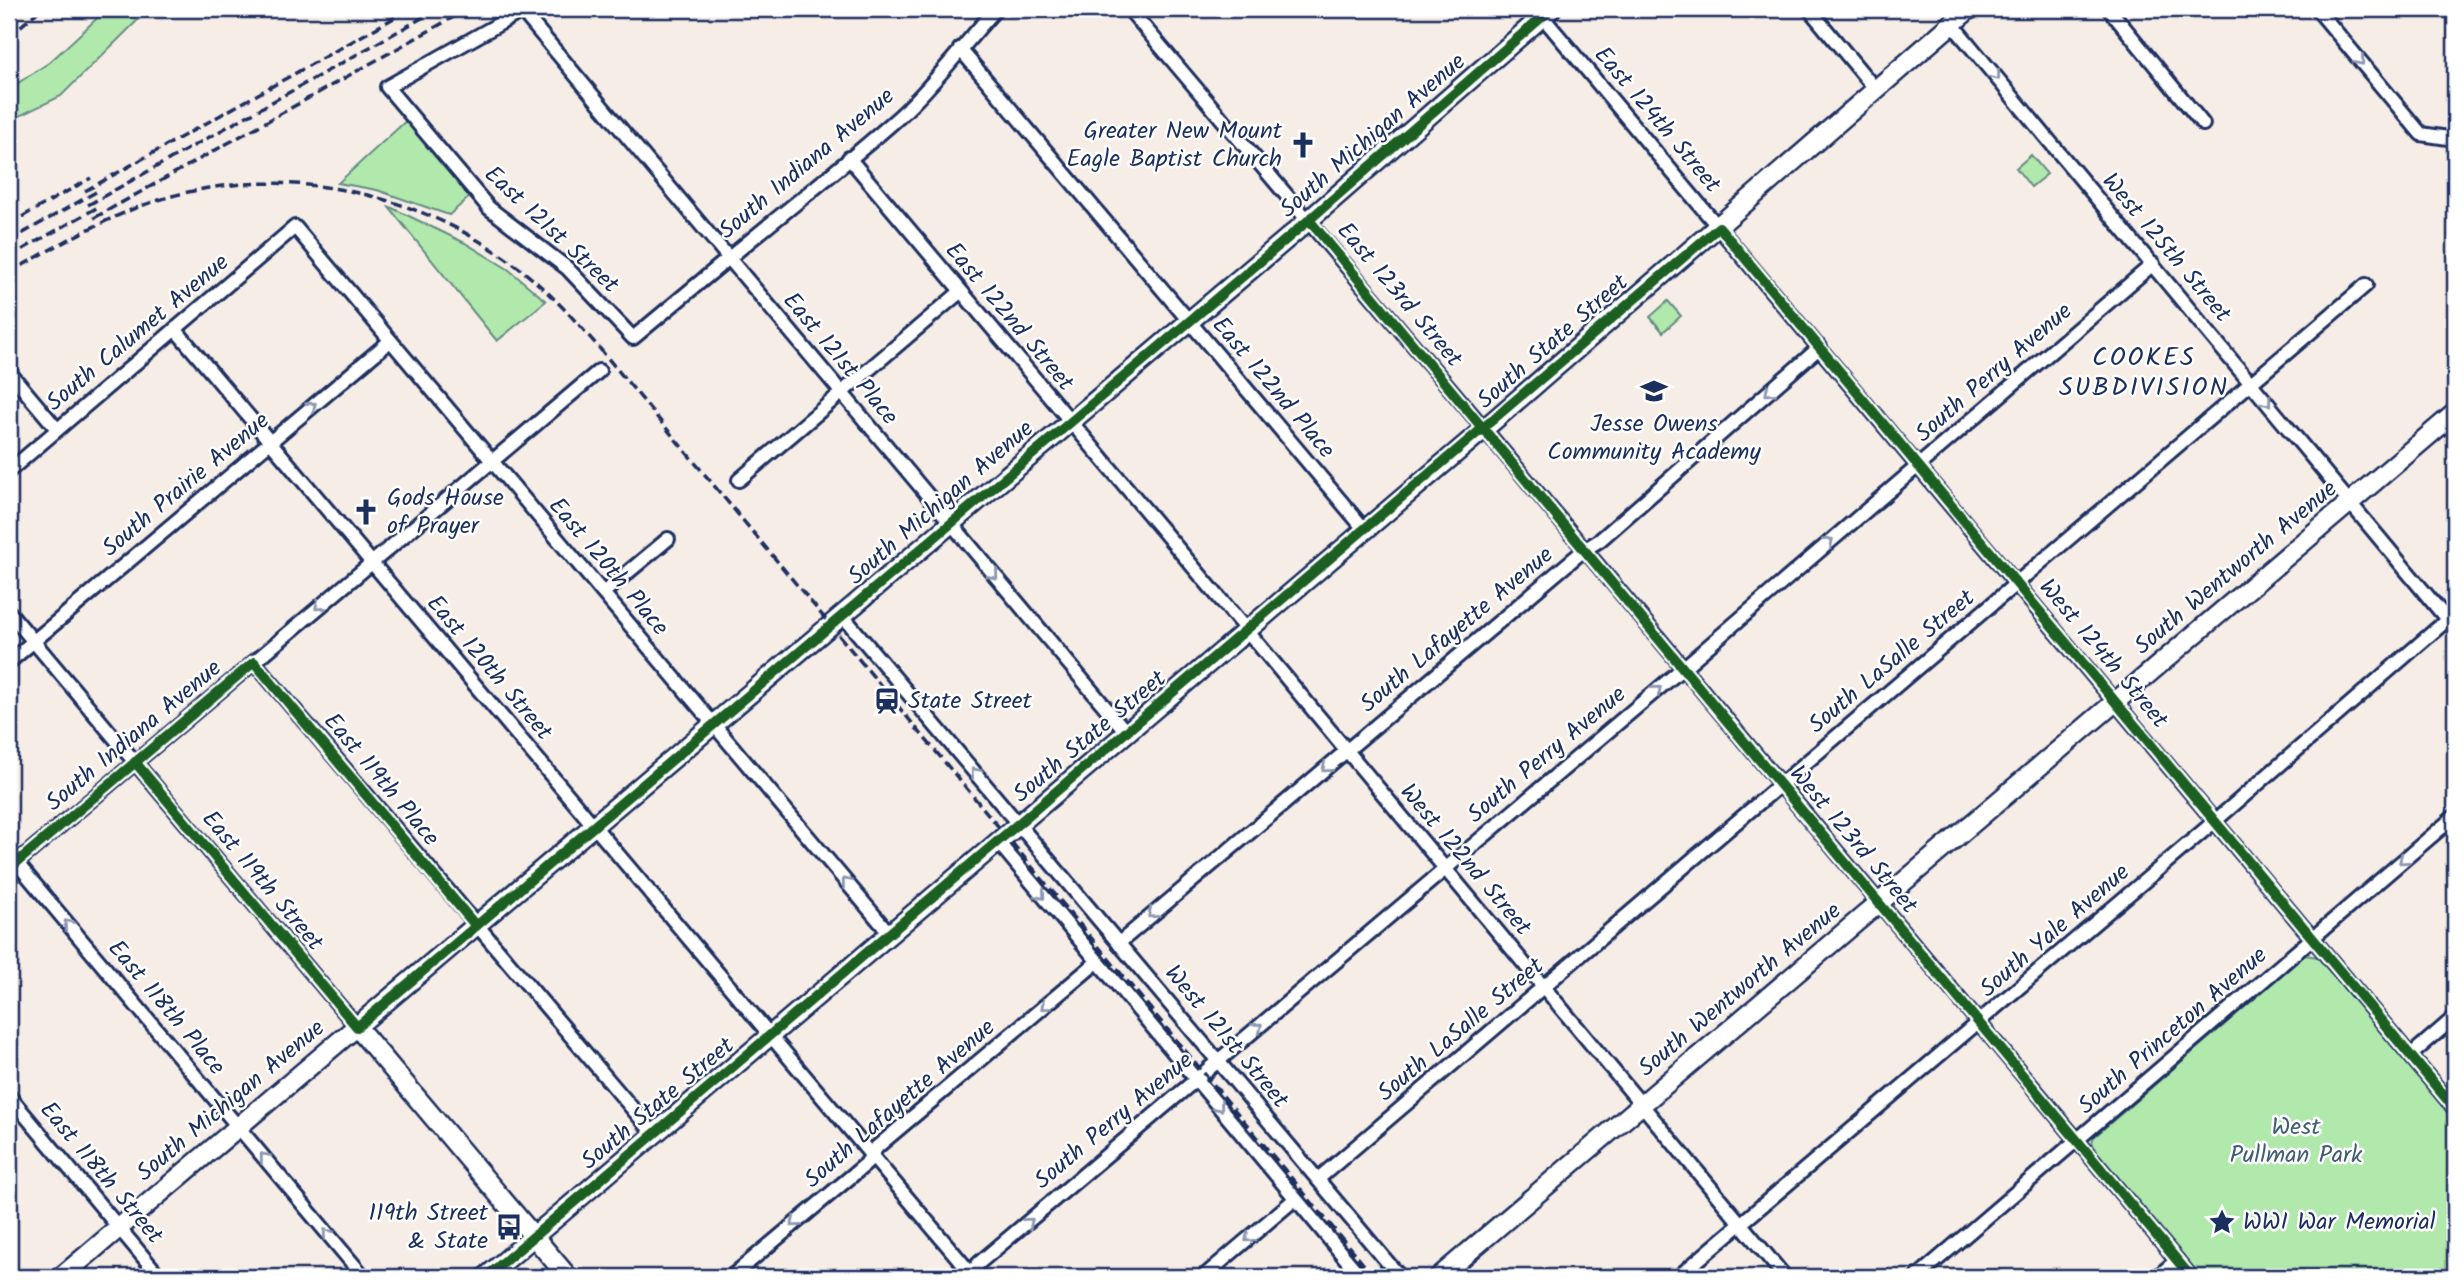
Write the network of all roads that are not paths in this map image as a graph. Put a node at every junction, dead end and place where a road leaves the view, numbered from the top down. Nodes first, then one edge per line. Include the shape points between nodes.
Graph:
1 (996, 9) edge
2 (1129, 9) edge
3 (1809, 9) edge
4 (1969, 9) edge
5 (2109, 9) edge
6 (2317, 9) edge
7 (1543, 11) edge
8 (1952, 24) junction
9 (960, 49) junction
10 (387, 87) joint
11 (1876, 90) junction
12 (2203, 124) dead end
13 (2455, 139) edge
14 (849, 158) junction
15 (1309, 220) junction
16 (295, 227) joint
17 (1719, 227) junction
18 (729, 258) junction
19 (2153, 264) junction
20 (2366, 285) dead end
21 (960, 292) junction
22 (1188, 320) junction
23 (175, 329) junction
24 (633, 338) joint
25 (390, 341) junction
26 (1820, 347) junction
27 (599, 371) dead end
28 (9, 372) edge
29 (2251, 383) junction
30 (841, 393) junction
31 (2455, 413) edge
32 (1070, 421) junction
33 (57, 429) junction
34 (1484, 429) junction
35 (270, 441) junction
36 (491, 461) junction
37 (1919, 466) junction
38 (9, 471) edge
39 (739, 480) dead end
40 (2350, 503) junction
41 (950, 523) junction
42 (1365, 530) junction
43 (668, 540) dead end
44 (1584, 550) junction
45 (371, 561) junction
46 (2017, 583) junction
47 (603, 593) junction
48 (9, 612) edge
49 (842, 615) junction
50 (2453, 621) edge
51 (1247, 631) junction
52 (33, 641) junction
53 (9, 662) edge
54 (254, 662) junction
55 (1683, 668) junction
56 (2116, 702) junction
57 (714, 724) junction
58 (1127, 733) junction
59 (1346, 751) junction
60 (135, 762) junction
61 (1780, 785) junction
62 (2455, 816) edge
63 (2216, 821) junction
64 (1019, 824) junction
65 (594, 825) junction
66 (998, 842) junction
67 (12, 866) edge
68 (1445, 869) junction
69 (1879, 904) junction
70 (476, 926) junction
71 (890, 934) junction
72 (2312, 937) junction
73 (1119, 943) junction
74 (1097, 962) junction
75 (1543, 987) junction
76 (2455, 1017) edge
77 (1979, 1023) junction
78 (357, 1027) junction
79 (771, 1035) junction
80 (2411, 1055) junction
81 (1218, 1061) junction
82 (1196, 1080) junction
83 (9, 1096) edge
84 (1642, 1105) junction
85 (2455, 1109) edge
86 (238, 1126) junction
87 (654, 1134) junction
88 (2078, 1142) junction
89 (872, 1155) junction
90 (1318, 1179) junction
91 (1295, 1199) junction
92 (1741, 1224) junction
93 (119, 1228) junction
94 (534, 1236) junction
95 (2177, 1260) junction
96 (971, 1276) edge
97 (61, 1277) edge
98 (160, 1277) edge
99 (364, 1277) edge
100 (486, 1277) edge
101 (568, 1277) edge
102 (731, 1277) edge
103 (1203, 1277) edge
104 (1361, 1277) edge
105 (1400, 1277) edge
106 (1440, 1277) edge
107 (1678, 1277) edge
108 (1786, 1277) edge
109 (1917, 1277) edge
110 (2157, 1277) edge
111 (2191, 1277) edge

1 - 9 street, South Indiana Avenue
2 - 15 street, East 123rd Street
3 - 11 street
4 - 8 street, South State Street
5 - 12 street
6 -> 13 street via 2421,134
7 - 15 street, South Michigan Avenue
7 - 17 street, East 124th Street
8 - 11 street, South State Street
8 -> 19 street, West 125th Street
9 - 14 street, South Indiana Avenue via 899,117
9 - 22 street, East 122nd Place
10 - 18 street, East 121st Place via 522,11
10 - 24 street, East 121st Street via 489,208 567,268
11 - 17 street, South State Street
14 - 18 street, South Indiana Avenue
14 - 21 street, East 122nd Street
15 - 22 street, South Michigan Avenue
15 - 34 street, East 123rd Street
16 - 23 street, South Calumet Avenue
16 - 25 street, East 120th Place
17 - 26 street, West 124th Street
17 - 34 street, South State Street
18 - 24 street, South Indiana Avenue
18 - 30 street, East 121st Place
19 - 29 street, West 125th Street
19 - 37 street, South Perry Avenue
20 - 29 street, South LaSalle Street
21 - 30 street
21 - 32 street, East 122nd Street
22 - 32 street, South Michigan Avenue
22 - 42 street, East 122nd Place
23 - 33 street, South Calumet Avenue
23 - 35 street, East 120th Street
35 -> 25 street, South Prairie Avenue
25 - 36 street, East 120th Place
26 - 37 street, West 124th Street
26 -> 44 street, South Lafayette Avenue
27 - 36 street, South Indiana Avenue
28 - 33 street
29 -> 40 street, West 125th Street
29 - 46 street, South LaSalle Street
30 - 39 street
30 - 41 street, East 121st Place
31 - 40 street, South Wentworth Avenue
32 - 41 street, South Michigan Avenue
32 - 51 street, East 122nd Street
33 - 38 street, South Calumet Avenue
34 - 42 street, South State Street
34 - 44 street, West 123rd Street
35 - 45 street, East 120th Street
35 - 52 street, South Prairie Avenue
36 - 45 street, South Indiana Avenue
36 - 47 street, East 120th Place
37 - 46 street, West 124th Street
55 -> 37 street, South Perry Avenue
40 - 50 street, West 125th Street
40 - 56 street, South Wentworth Avenue
41 - 49 street, South Michigan Avenue
41 -> 58 street, East 121st Place
42 - 51 street, South State Street
43 - 47 street
44 - 55 street, West 123rd Street
44 - 59 street, South Lafayette Avenue
45 -> 54 street, South Indiana Avenue
45 - 65 street, East 120th Street
46 - 56 street, West 124th Street
46 - 61 street, South LaSalle Street
47 - 57 street, East 120th Place
48 - 52 street, East 119th Street
49 - 57 street, South Michigan Avenue
64 -> 49 street
50 - 63 street, South Yale Avenue
51 - 58 street, South State Street
51 - 59 street, West 122nd Street
52 - 53 street, South Prairie Avenue
52 - 60 street, East 119th Street
54 - 60 street, South Indiana Avenue
54 - 70 street, East 119th Place
55 - 61 street, West 123rd Street
68 -> 55 street, South Perry Avenue
56 - 63 street, West 124th Street
56 - 69 street, South Wentworth Avenue
57 - 65 street, South Michigan Avenue
71 -> 57 street, East 120th Place
58 - 64 street, South State Street
59 - 68 street, West 122nd Street
59 -> 73 street, South Lafayette Avenue
60 - 67 street, South Indiana Avenue
60 - 78 street, East 119th Street
61 - 69 street, West 123rd Street
61 - 75 street, South LaSalle Street
62 -> 72 street, South Princeton Avenue
63 - 72 street, West 124th Street
63 - 77 street, South Yale Avenue
64 - 66 street, South State Street
64 - 73 street, West 121st Street
65 - 70 street, South Michigan Avenue
65 - 79 street, East 120th Street
66 - 71 street, South State Street
66 -> 74 street, West 121st Street
86 -> 67 street, East 118th Place
68 - 75 street, West 122nd Street
81 -> 68 street, South Perry Avenue
69 - 77 street, West 123rd Street
69 - 84 street, South Wentworth Avenue
70 - 78 street, South Michigan Avenue
70 - 87 street, East 119th Place
71 - 79 street, South State Street
72 - 80 street, West 124th Street
72 - 88 street, South Princeton Avenue
73 - 81 street, West 121st Street
74 - 82 street, West 121st Street
74 -> 89 street, South Lafayette Avenue
75 - 84 street, West 122nd Street
75 - 90 street, South LaSalle Street
76 - 80 street
77 - 88 street, West 123rd Street
77 - 92 street, South Yale Avenue
78 - 86 street, South Michigan Avenue
78 - 94 street, East 119th Street
79 - 87 street, South State Street
79 - 89 street, East 120th Street
80 - 85 street, West 124th Street
81 - 82 street, South Perry Avenue
81 - 90 street, West 121st Street
82 -> 91 street, West 121st Street
96 -> 82 street, South Perry Avenue via 979,1263
83 - 93 street, East 118th Street
84 - 92 street, West 122nd Street
84 - 106 street, South Wentworth Avenue
86 - 93 street, South Michigan Avenue
99 -> 86 street, East 118th Place
87 - 94 street, South State Street
88 - 95 street, West 123rd Street
88 - 109 street, South Princeton Avenue
89 - 96 street, East 120th Street
89 -> 102 street, South Lafayette Avenue
90 - 105 street, West 121st Street
91 -> 103 street
91 - 104 street, West 121st Street
92 - 107 street, South Yale Avenue
92 - 108 street, West 122nd Street
93 - 97 street, South Michigan Avenue
93 - 98 street, East 118th Street
94 - 100 street, South State Street
94 - 101 street, East 119th Street
95 - 110 street
95 - 111 street, West 123rd Street

